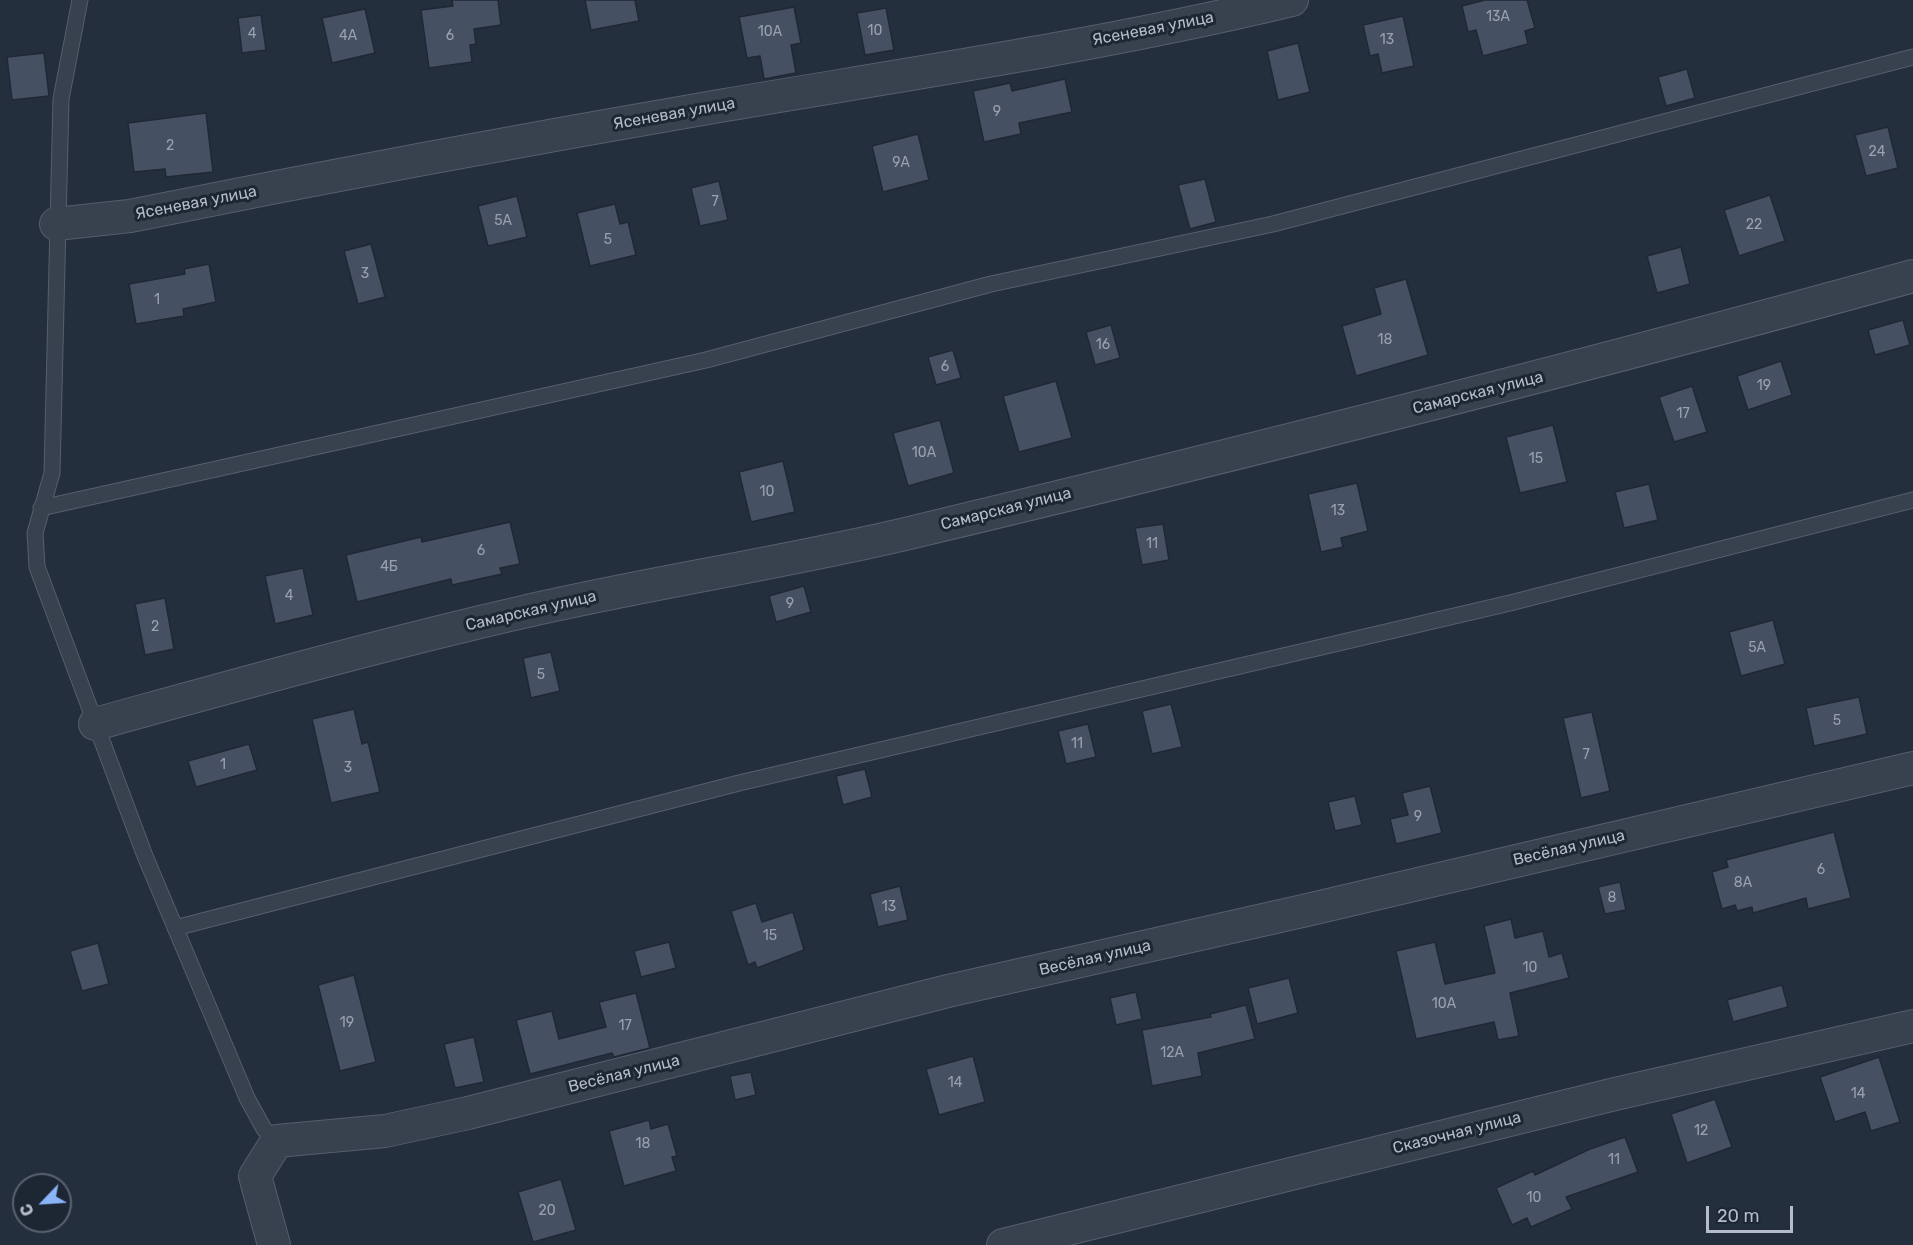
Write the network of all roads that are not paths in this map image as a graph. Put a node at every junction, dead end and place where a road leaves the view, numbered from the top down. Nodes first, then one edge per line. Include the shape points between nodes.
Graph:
1 (80, 0) edge
2 (1292, 0) edge
3 (1913, 57) edge
4 (56, 224) junction
5 (1913, 276) edge
6 (1913, 500) edge
7 (41, 508) junction
8 (95, 724) junction
9 (1913, 768) edge
10 (175, 928) junction
11 (1913, 1026) edge
12 (277, 1141) junction
13 (274, 1245) edge
14 (1003, 1245) edge

1 - 4 lane via 61,99
2 - 4 street, Ясеневая улица via 981,62 621,123 130,216
3 - 7 lane via 1273,224 991,284 706,360
4 - 7 lane via 52,473
5 - 8 street, Самарская улица via 1589,366 895,536 525,611
6 - 10 lane via 1510,603 740,783
7 - 8 lane via 35,532 37,567
8 - 10 lane
9 - 12 street, Весёлая улица via 948,991 468,1113 386,1131
10 - 12 lane via 247,1098 264,1129
11 - 14 street, Сказочная улица via 1615,1094
12 - 13 street via 255,1176

